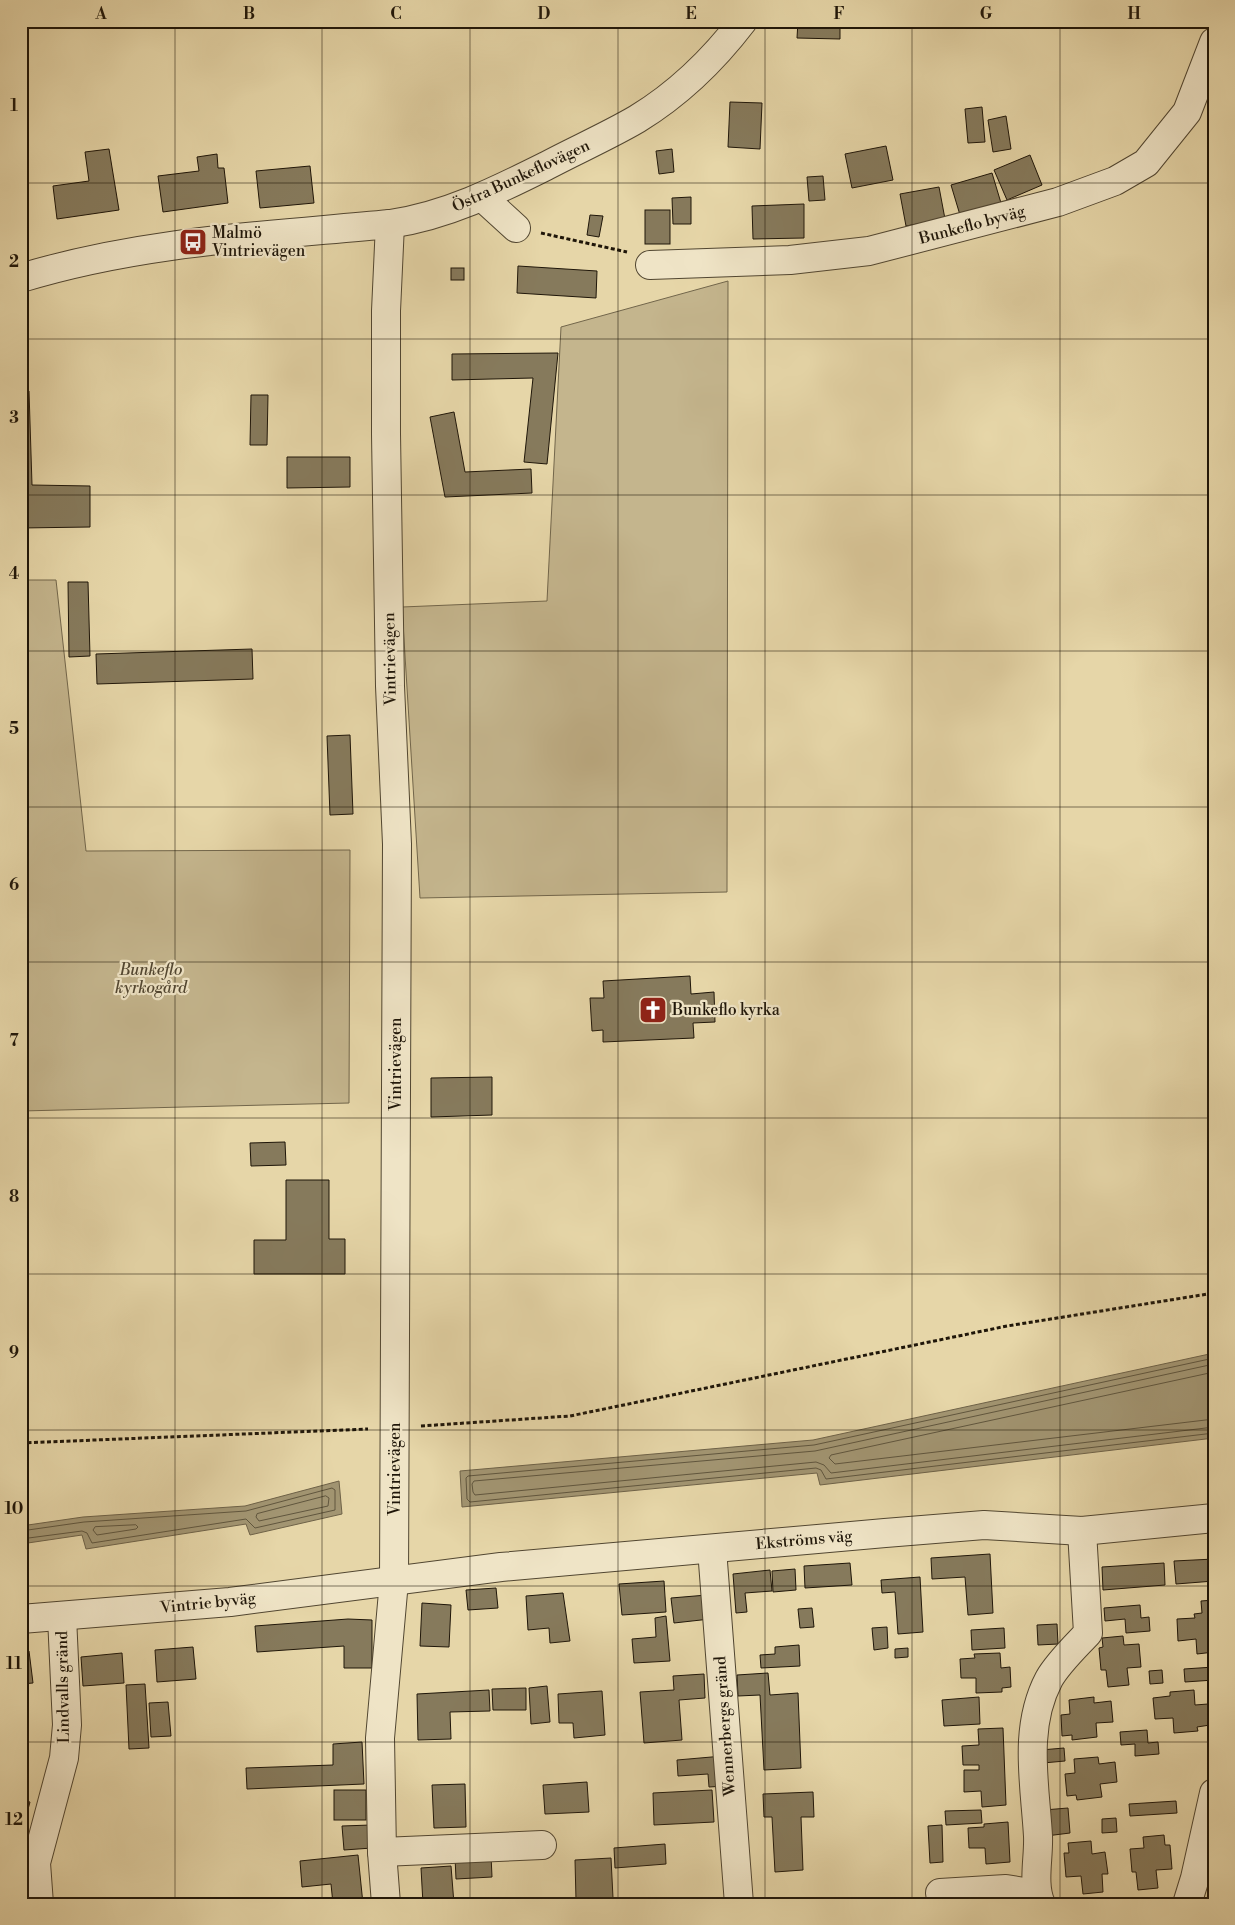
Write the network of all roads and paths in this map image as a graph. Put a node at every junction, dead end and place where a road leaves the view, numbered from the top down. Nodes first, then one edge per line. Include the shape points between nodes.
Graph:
1 (743, 21) edge
2 (1214, 42) edge
3 (482, 197) junction
4 (390, 224) junction
5 (516, 228) joint
6 (650, 265) joint
7 (21, 278) edge
8 (1214, 1293) edge
9 (395, 1427) junction
10 (21, 1443) edge
11 (1214, 1518) edge
12 (1082, 1531) junction
13 (712, 1549) junction
14 (394, 1581) junction
15 (62, 1617) junction
16 (21, 1619) edge
17 (1214, 1793) edge
18 (542, 1845) dead end
19 (382, 1852) junction
20 (940, 1893) dead end
21 (1039, 1899) edge
22 (40, 1904) edge
23 (386, 1904) edge
24 (739, 1904) edge
25 (1187, 1904) edge

1 - 3 street, Östra Bunkeflovägen via 692,78 637,119
2 - 6 street, Bunkeflo byväg via 1187,112 1146,163 1115,180 1058,202 869,251 790,260
3 - 4 street, Östra Bunkeflovägen via 418,220
3 - 5 street
4 - 7 street, Östra Bunkeflovägen via 142,249
4 - 9 street, Vintrievägen via 386,310 390,686 397,844
5 - 6 path via 624,251
8 - 9 path via 1007,1326 570,1416
9 - 10 path
9 - 14 street, Vintrievägen
11 - 12 street, Ekströms väg
12 - 13 street, Ekströms väg via 984,1526
12 - 21 street via 1088,1633 1050,1678 1036,1708 1032,1763
13 - 14 street, Ekströms väg via 501,1567
13 - 24 street, Wennerbergs gränd
14 - 15 street, Vintrie byväg via 230,1602
14 - 19 street, Vintrievägen via 380,1738
15 - 16 street, Vintrie byväg
15 - 22 street, Lindvalls gränd via 67,1725 64,1758 36,1863
17 - 25 street
18 - 19 street
19 - 23 street, Vintrievägen
20 - 21 street via 1006,1889

